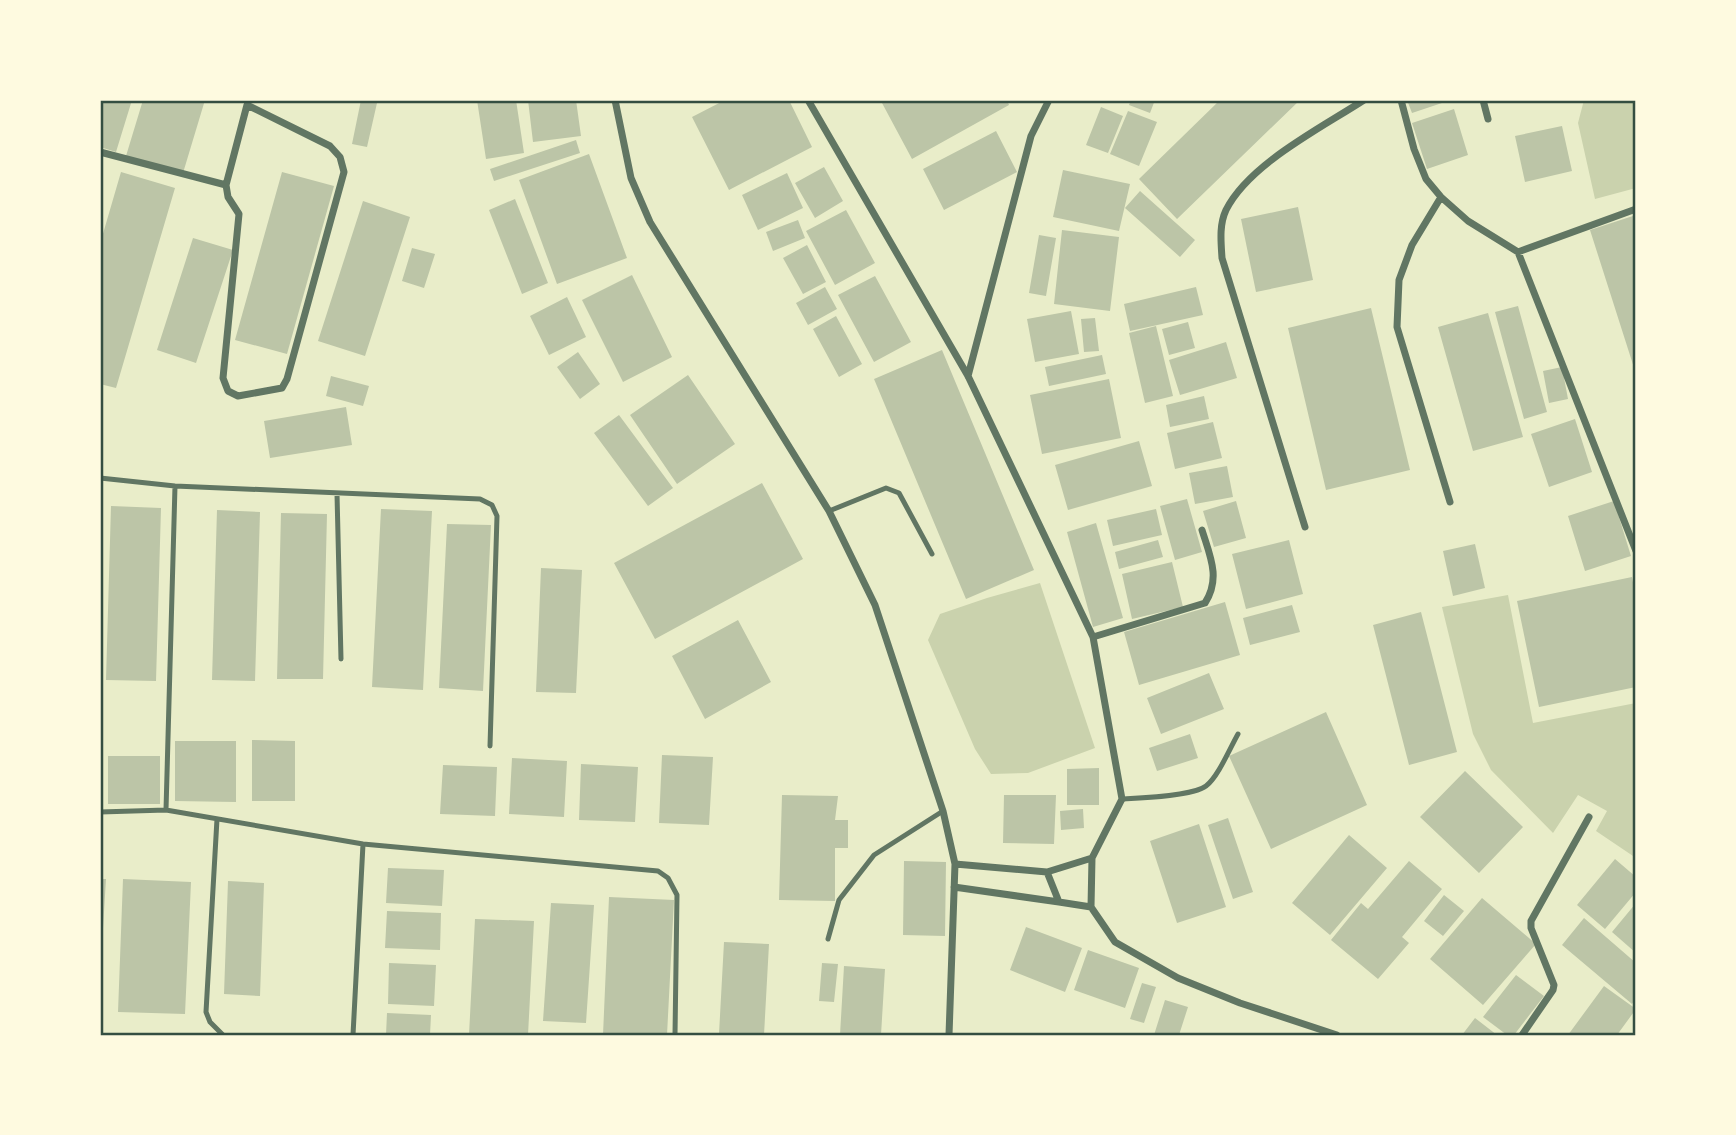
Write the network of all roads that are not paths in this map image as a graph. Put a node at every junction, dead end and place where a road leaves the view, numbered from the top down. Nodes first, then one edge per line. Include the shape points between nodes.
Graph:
1 (615, 100) edge
2 (808, 100) edge
3 (1049, 100) edge
4 (1364, 100) edge
5 (1401, 100) edge
6 (1483, 100) edge
7 (248, 102) edge
8 (1488, 119) dead end
9 (100, 152) edge
10 (226, 185) junction
11 (1441, 197) junction
12 (1636, 209) edge
13 (1518, 252) junction
14 (968, 376) junction
15 (100, 478) edge
16 (175, 485) junction
17 (337, 494) junction
18 (1450, 502) dead end
19 (829, 511) junction
20 (1305, 527) dead end
21 (1202, 530) dead end
22 (1636, 551) edge
23 (933, 554) dead end
24 (1093, 637) junction
25 (341, 659) dead end
26 (1238, 734) dead end
27 (490, 746) dead end
28 (1122, 799) junction
29 (166, 810) junction
30 (943, 811) junction
31 (100, 812) edge
32 (1589, 817) dead end
33 (218, 819) junction
34 (363, 844) junction
35 (1092, 858) junction
36 (955, 864) junction
37 (1047, 873) junction
38 (954, 887) junction
39 (1059, 902) junction
40 (1091, 907) junction
41 (828, 939) dead end
42 (223, 1035) edge
43 (353, 1035) edge
44 (676, 1035) edge
45 (949, 1035) edge
46 (1337, 1035) edge
47 (1522, 1035) edge

1 - 19 street via 631,178 650,222
2 - 14 street
3 - 14 street via 1031,136
4 - 20 street via 1244,183 1225,212 1220,236 1222,258
5 - 11 street via 1426,179
6 - 8 street
7 - 10 street
7 - 10 street via 330,146 340,157 344,172 287,379 282,388 238,396 228,391 223,378 239,214
9 - 10 street
11 - 13 street via 1468,221
11 - 18 street via 1412,245 1399,280 1397,327
12 - 13 street
13 - 22 street
14 - 24 street
15 - 16 lane
16 - 17 lane
16 - 29 lane
17 - 25 lane
17 - 27 lane via 480,499 492,505 497,516
19 - 23 lane via 886,488 899,493
19 - 30 street via 874,605
21 - 24 street via 1215,572 1205,603
24 - 28 street
26 - 28 lane via 1205,787
28 - 35 street
29 - 31 lane
29 - 33 lane
30 - 36 street
30 - 41 lane via 874,855 839,900
32 - 47 street via 1531,921 1554,985
33 - 34 lane
33 - 42 lane via 206,1012
34 - 43 lane
34 - 44 lane via 659,871 677,895
35 - 37 street
35 - 40 street
36 - 37 street
36 - 38 street
37 - 39 street
38 - 39 street
38 - 45 street
39 - 40 street
40 - 46 street via 1115,942 1178,978

